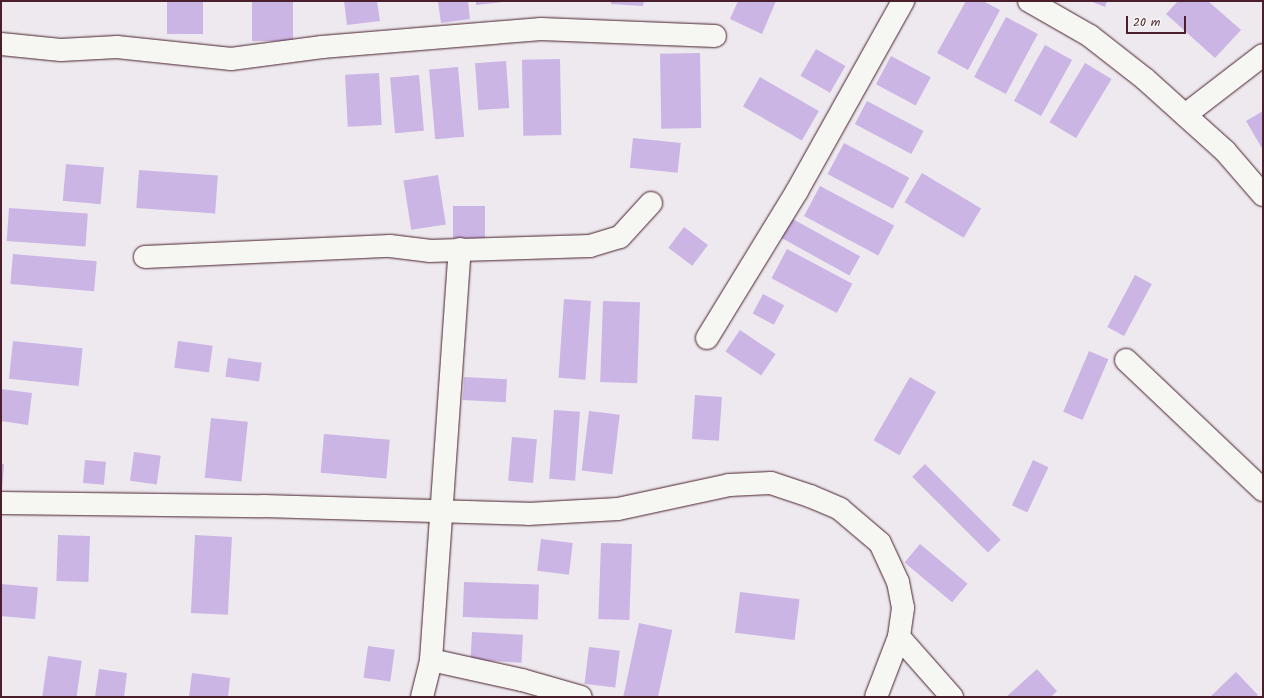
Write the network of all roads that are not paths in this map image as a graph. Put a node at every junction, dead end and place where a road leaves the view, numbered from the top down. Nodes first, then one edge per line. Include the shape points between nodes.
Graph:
1 (903, 1) edge
2 (1029, 1) edge
3 (715, 36) dead end
4 (1, 44) edge
5 (1263, 55) edge
6 (1185, 115) junction
7 (1263, 195) edge
8 (651, 203) dead end
9 (460, 249) junction
10 (145, 257) dead end
11 (707, 338) dead end
12 (1126, 360) dead end
13 (1263, 490) edge
14 (1, 503) edge
15 (440, 512) junction
16 (898, 637) junction
17 (431, 660) junction
18 (422, 697) edge
19 (581, 697) edge
20 (876, 697) edge
21 (952, 697) edge

1 - 11 street via 797,191
2 - 6 street via 1090,36 1145,79
3 - 4 street via 541,29 322,47 231,59 117,47 61,50
5 - 6 street
6 - 7 street via 1225,151
8 - 9 street via 620,237 590,246
9 - 10 street via 428,251 390,246
9 - 15 street
12 - 13 street
14 - 15 street via 255,506
15 - 16 street via 528,514 618,509 729,485 771,483 840,509 880,543 898,582 903,608
15 - 17 street
16 - 20 street
16 - 21 street
17 - 18 street
17 - 19 street via 522,680

